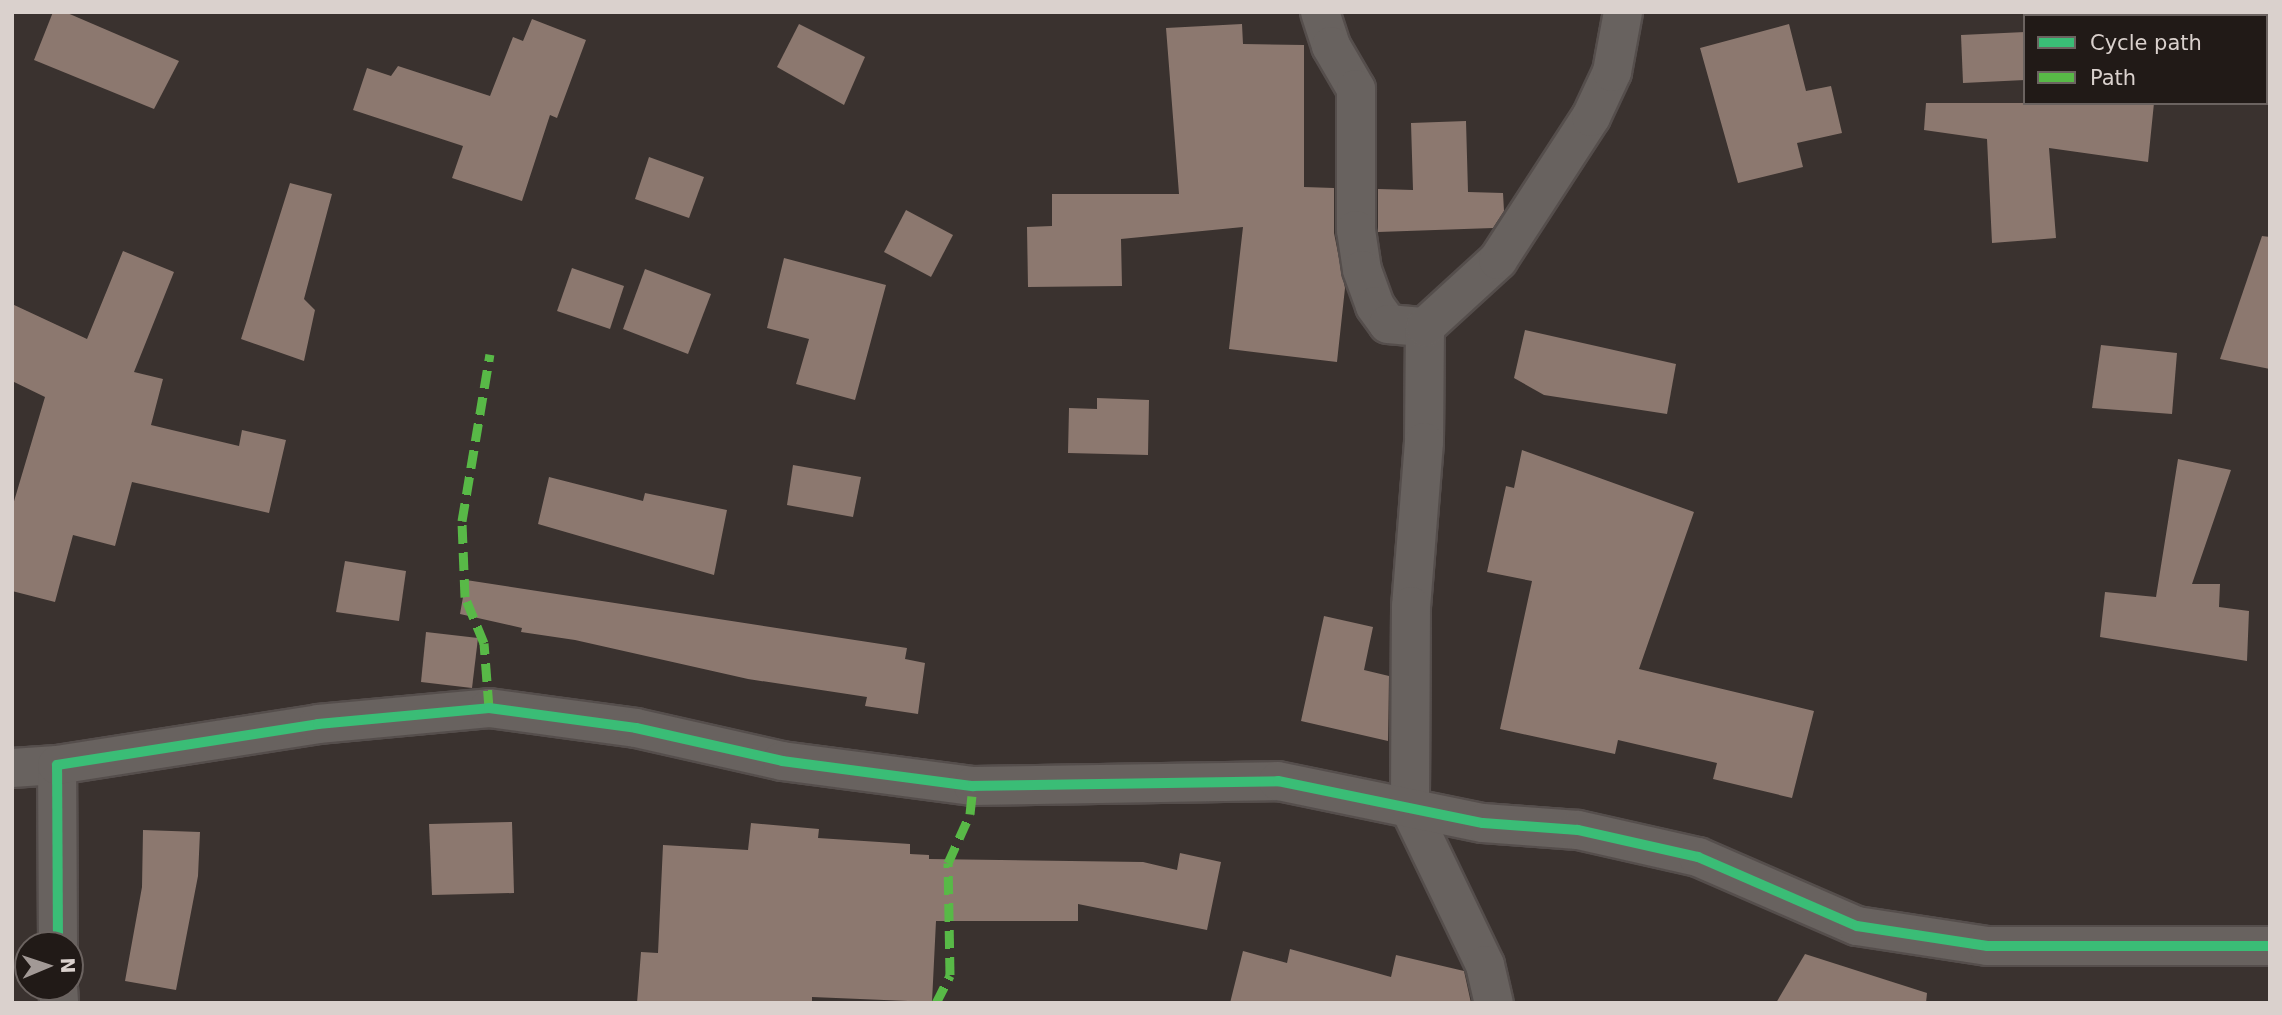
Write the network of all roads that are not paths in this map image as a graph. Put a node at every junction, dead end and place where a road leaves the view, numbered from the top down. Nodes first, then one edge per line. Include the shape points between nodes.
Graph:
1 (1320, 12) edge
2 (1623, 12) edge
3 (1425, 327) junction
4 (57, 765) junction
5 (12, 768) edge
6 (1410, 809) junction
7 (58, 931) edge
8 (2270, 946) edge
9 (1494, 1003) edge

1 - 3 street via 1331,46 1356,89 1356,230 1375,306 1388,324
2 - 3 street via 1612,72 1591,117 1498,260
3 - 6 street via 1424,442 1411,606
4 - 5 street
4 - 6 street via 318,724 489,708 636,728 782,761 973,786 1278,781
4 - 7 street
6 - 8 street via 1483,823 1578,830 1698,857 1857,926 1987,946
6 - 9 street via 1485,965

